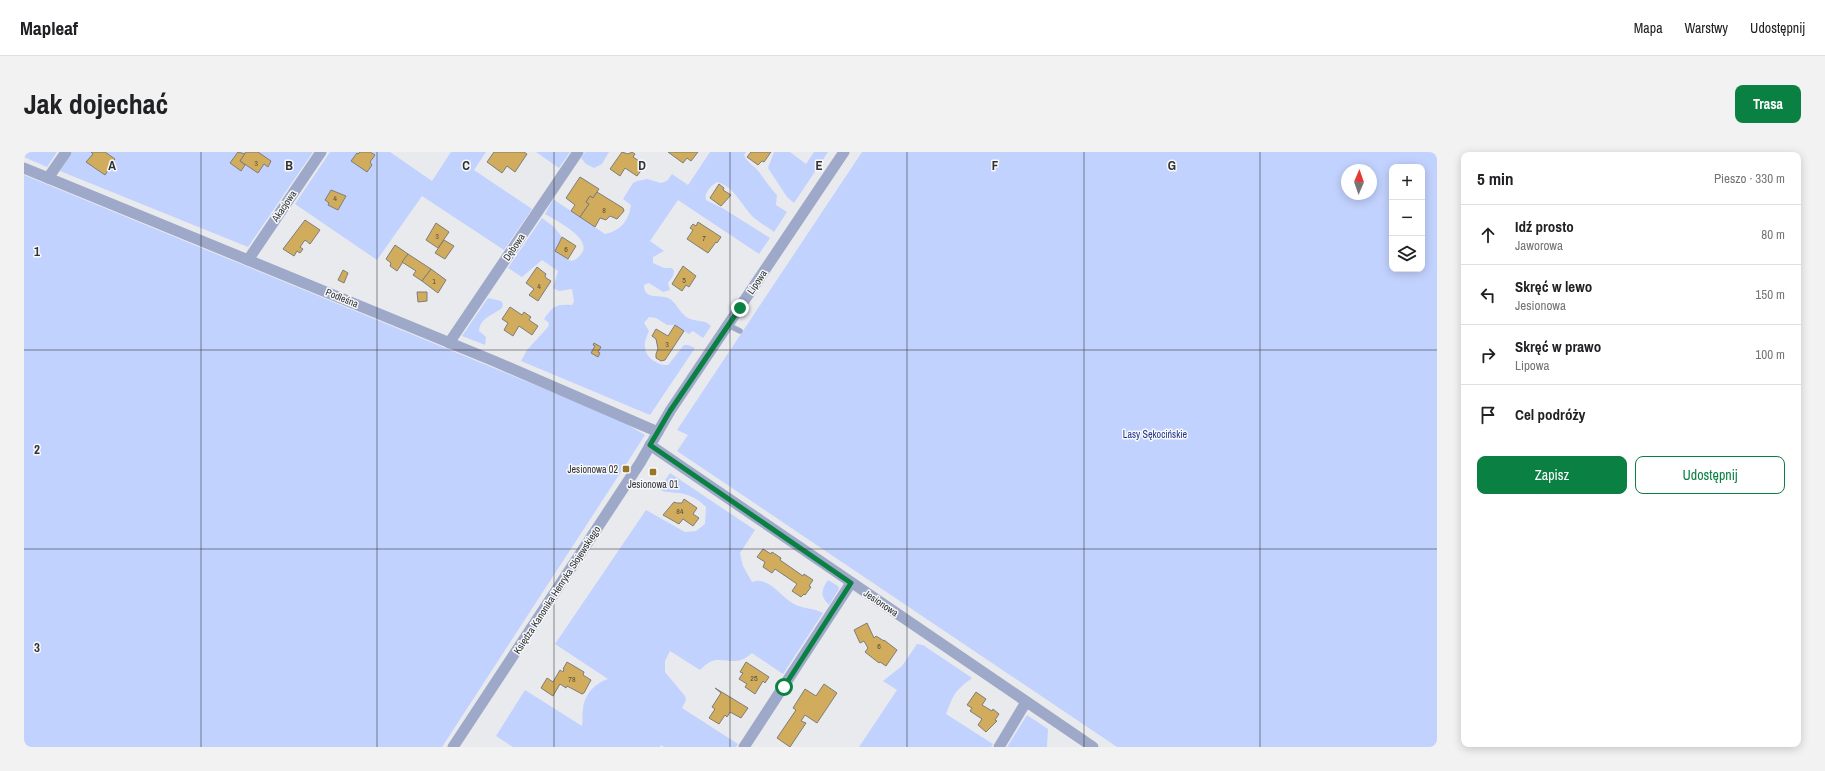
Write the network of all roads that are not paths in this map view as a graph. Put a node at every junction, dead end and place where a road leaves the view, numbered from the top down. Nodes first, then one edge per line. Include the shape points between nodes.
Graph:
1 (66, 152) edge
2 (321, 152) edge
3 (578, 152) edge
4 (844, 152) edge
5 (24, 168) edge
6 (48, 178) junction
7 (248, 260) junction
8 (728, 325) junction
9 (740, 331) dead end
10 (449, 343) junction
11 (658, 432) junction
12 (650, 445) junction
13 (851, 583) junction
14 (1026, 702) junction
15 (453, 747) edge
16 (744, 747) edge
17 (999, 747) edge
18 (1093, 747) edge

1 - 6 street
2 - 7 street, Akacjowa
3 - 10 street, Dębowa
4 - 8 street, Lipowa
5 - 6 street, Podleśna
6 - 7 street, Podleśna
7 - 10 street, Podleśna
8 - 9 lane
8 - 11 street, Lipowa
10 - 11 street, Podleśna
11 - 12 street, Księdza Kanonika Henryka Słojewskiego
12 - 13 street, Jesionowa
12 - 15 street, Księdza Kanonika Henryka Słojewskiego
13 - 14 street, Jesionowa
13 - 16 street
14 - 17 street
14 - 18 street, Jesionowa

